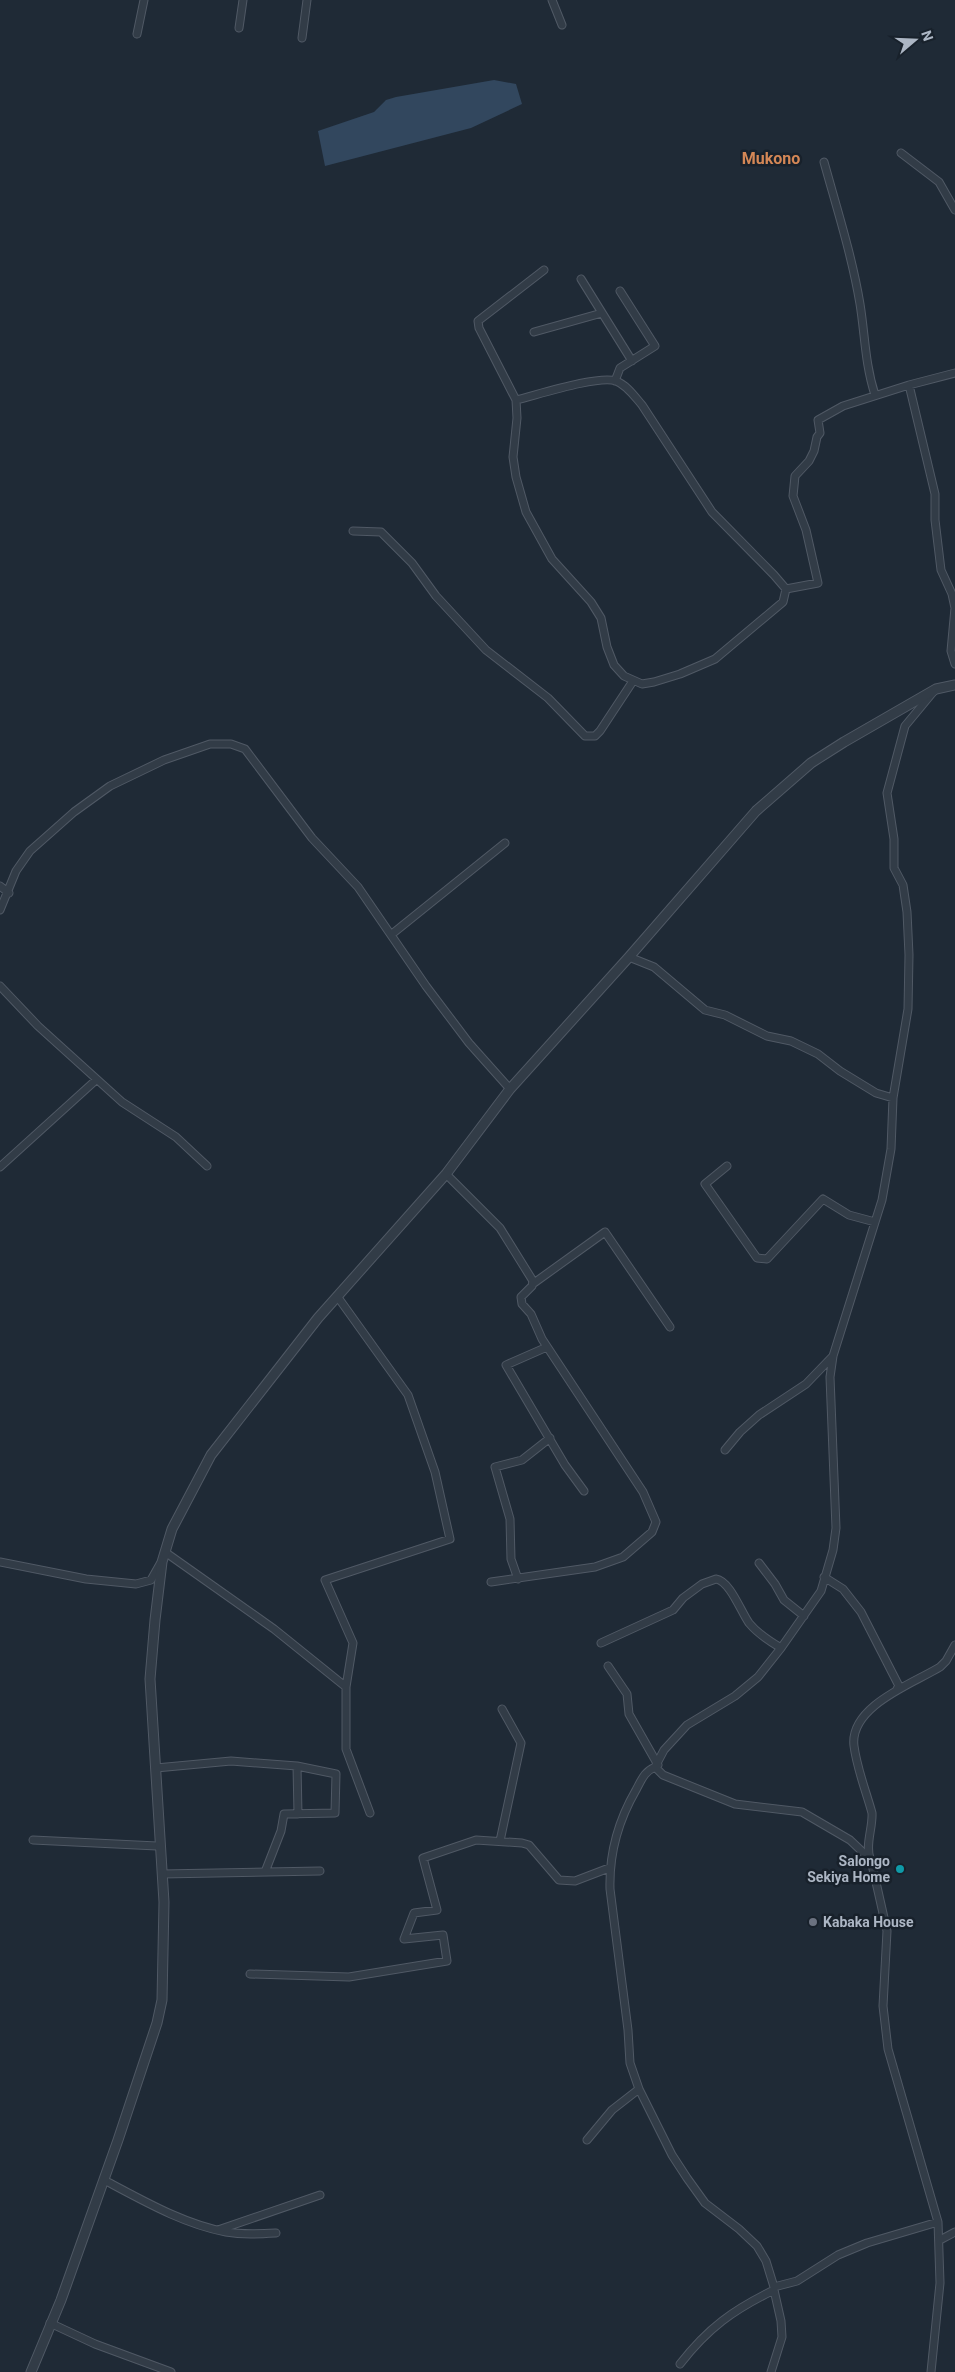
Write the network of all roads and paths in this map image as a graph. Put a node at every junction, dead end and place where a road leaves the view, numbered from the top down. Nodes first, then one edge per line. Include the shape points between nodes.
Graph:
1 (144, 0) edge
2 (243, 0) edge
3 (307, 0) edge
4 (552, 0) edge
5 (562, 25) dead end
6 (239, 28) dead end
7 (137, 34) dead end
8 (302, 38) dead end
9 (901, 153) dead end
10 (824, 162) dead end
11 (955, 210) edge
12 (544, 270) dead end
13 (581, 279) dead end
14 (620, 291) dead end
15 (602, 312) junction
16 (534, 332) dead end
17 (632, 360) junction
18 (955, 373) edge
19 (615, 381) junction
20 (909, 385) junction
21 (875, 395) junction
22 (516, 400) junction
23 (353, 530) dead end
24 (786, 589) junction
25 (955, 664) edge
26 (633, 681) junction
27 (955, 685) edge
28 (936, 689) junction
29 (504, 843) dead end
30 (0, 886) edge
31 (9, 893) junction
32 (0, 910) edge
33 (392, 934) junction
34 (629, 958) junction
35 (0, 986) edge
36 (96, 1080) junction
37 (510, 1089) junction
38 (893, 1098) junction
39 (207, 1166) dead end
40 (728, 1166) dead end
41 (0, 1167) edge
42 (446, 1174) junction
43 (875, 1222) junction
44 (534, 1284) junction
45 (338, 1296) junction
46 (670, 1327) dead end
47 (547, 1347) junction
48 (833, 1356) junction
49 (550, 1438) junction
50 (725, 1450) dead end
51 (584, 1491) dead end
52 (165, 1552) junction
53 (0, 1562) edge
54 (162, 1562) junction
55 (759, 1563) dead end
56 (824, 1577) junction
57 (518, 1578) junction
58 (491, 1582) dead end
59 (804, 1616) junction
60 (601, 1643) dead end
61 (955, 1644) edge
62 (781, 1648) junction
63 (608, 1666) dead end
64 (346, 1687) junction
65 (898, 1689) junction
66 (502, 1710) dead end
67 (297, 1766) junction
68 (656, 1766) junction
69 (156, 1768) junction
70 (298, 1814) junction
71 (370, 1814) dead end
72 (34, 1840) dead end
73 (500, 1841) junction
74 (161, 1848) junction
75 (871, 1860) junction
76 (609, 1868) junction
77 (320, 1871) dead end
78 (265, 1872) junction
79 (162, 1874) junction
80 (250, 1974) dead end
81 (639, 2089) junction
82 (587, 2140) dead end
83 (104, 2180) junction
84 (320, 2195) dead end
85 (938, 2222) junction
86 (218, 2230) junction
87 (955, 2232) edge
88 (276, 2233) dead end
89 (940, 2240) junction
90 (774, 2289) junction
91 (50, 2323) junction
92 (680, 2364) dead end
93 (31, 2372) edge
94 (171, 2372) edge
95 (771, 2372) edge
96 (931, 2372) edge

1 - 7 street
2 - 6 street
3 - 8 street
4 - 5 street
9 - 11 street via 939,182
10 - 21 street via 854,276 866,363
12 - 22 street via 478,321 489,350
13 - 15 street
14 - 17 street via 655,346
15 - 16 street
15 - 17 street
17 - 19 street via 620,368
18 - 20 street
19 - 22 street via 576,384
19 - 24 street via 642,405 712,512
20 - 21 street
20 - 25 street via 935,494 941,570 955,608 951,652
21 - 24 street via 843,406 818,420 820,433 809,461 795,476 793,496 806,530 818,583
22 - 26 street via 513,457 526,512 552,559 591,602 601,618 614,665
23 - 26 street via 380,532 412,563 436,596 486,650 548,698 585,736 595,736 600,731
24 - 26 street via 783,602 715,659 654,682 642,684
27 - 28 street
28 - 34 street via 811,763 756,811
28 - 38 street via 905,726 888,794 894,868 903,885 909,955 908,1010
29 - 33 street
30 - 31 street
31 - 32 street
31 - 33 street via 16,871 30,851 74,812 110,786 164,760 221,743 245,750 312,838 358,888
33 - 37 street via 468,1043
34 - 37 street
34 - 38 street via 654,967 704,1010 725,1015 766,1036 790,1040 818,1054 867,1088
35 - 36 street via 32,1021
36 - 39 street via 122,1102 176,1137
36 - 41 street
37 - 42 street
38 - 43 street via 891,1149
40 - 43 street via 704,1184 757,1258 767,1259 823,1199 849,1215
42 - 44 street via 500,1228
42 - 45 street
43 - 48 street
44 - 46 street via 605,1232
44 - 47 street via 520,1302 531,1314
45 - 52 street via 212,1455 172,1529
45 - 64 street via 408,1395 435,1472 450,1539 325,1580 354,1643
47 - 49 street via 506,1365
47 - 57 street via 643,1492 656,1525 623,1557 595,1567
48 - 50 street via 806,1384 758,1415
48 - 56 street via 830,1377 836,1528
49 - 51 street
49 - 57 street via 522,1460 496,1467 510,1519 511,1558
52 - 54 street
52 - 64 street via 274,1629
53 - 54 street via 86,1579 136,1584 150,1580
54 - 69 street via 150,1679
55 - 59 street via 784,1600
56 - 59 street via 821,1591
56 - 65 street via 843,1590 861,1612
57 - 58 street
59 - 62 street
60 - 62 street via 673,1610 702,1584 716,1579 725,1584 748,1622 764,1638
61 - 65 street via 940,1667
62 - 68 street via 758,1677 735,1696 687,1725 664,1750
63 - 68 street via 627,1694 629,1714
64 - 71 street via 346,1749
65 - 75 street via 884,1697 863,1718 855,1736 856,1755 872,1814 868,1852
66 - 73 street via 521,1743
67 - 69 street via 231,1761
67 - 70 street
67 - 70 street via 336,1774 335,1813
68 - 75 street via 663,1775 734,1804 802,1812 850,1840
68 - 76 street via 644,1774 621,1818
69 - 74 street
70 - 78 street via 284,1814
72 - 74 street
73 - 76 street via 529,1846 559,1880 575,1881
73 - 80 street via 476,1840 423,1858 437,1910 414,1913 404,1938 443,1936 447,1961 350,1977
74 - 79 street
75 - 85 street via 888,1931 883,2006 888,2049
76 - 81 street via 630,2063
77 - 78 street
78 - 79 street
79 - 83 street via 162,2000
81 - 82 street via 612,2110
81 - 90 street via 687,2178 705,2203 757,2246 766,2261
83 - 86 street via 160,2209
83 - 91 street
84 - 86 street
85 - 89 street
85 - 90 street via 866,2243
86 - 88 street via 250,2235
87 - 89 street
89 - 96 street via 940,2283
90 - 92 street via 736,2309
90 - 95 street via 782,2321 782,2337
91 - 93 street
91 - 94 street via 95,2344

